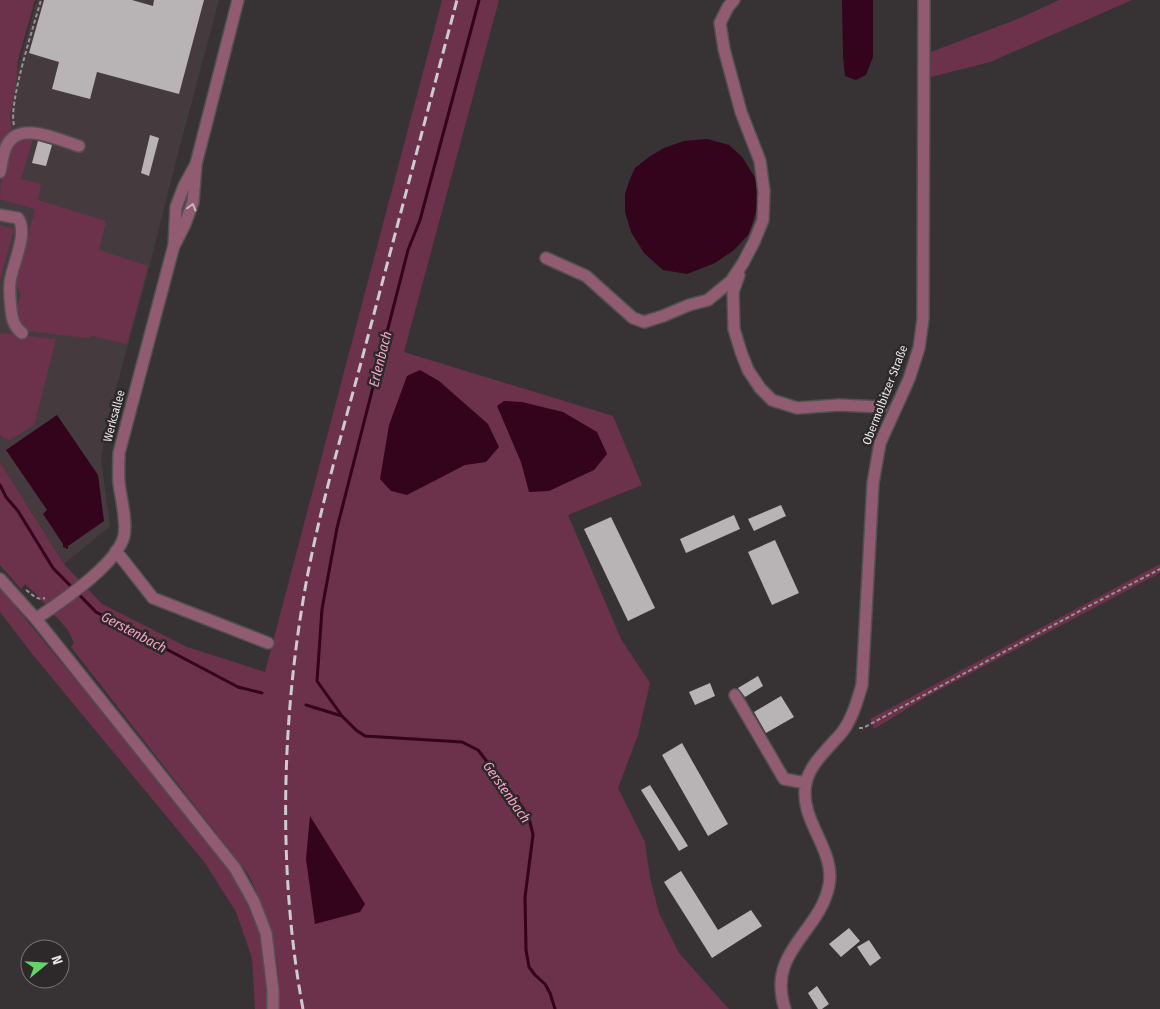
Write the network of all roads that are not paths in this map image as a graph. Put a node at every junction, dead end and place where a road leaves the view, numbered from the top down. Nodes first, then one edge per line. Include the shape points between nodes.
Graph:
1 (238, 0) edge
2 (734, 0) edge
3 (924, 0) edge
4 (79, 146) dead end
5 (0, 172) edge
6 (0, 215) edge
7 (546, 258) dead end
8 (743, 263) junction
9 (22, 333) dead end
10 (882, 407) dead end
11 (116, 551) junction
12 (0, 579) edge
13 (36, 619) junction
14 (268, 643) dead end
15 (735, 695) dead end
16 (806, 783) junction
17 (273, 1009) edge
18 (785, 1009) edge

1 - 11 street, Werksallee via 196,164 176,207 174,246 119,453 124,538
2 - 8 street via 720,23 724,50 741,112 760,161 764,191 763,220
3 - 16 street, Obermolbitzer Straße via 923,318 919,348 909,379 880,443 873,482 862,685 844,729 814,765
4 - 5 street via 33,132 16,135 6,146
6 - 9 street via 18,218 21,222 22,235 9,295 12,319
7 - 8 street via 586,276 633,318 644,322 708,300 731,281
8 - 10 street via 733,292 734,329 744,361 760,388 772,400 797,408
11 - 13 street, Werksallee via 89,579
11 - 14 street via 153,598
12 - 13 street
13 - 17 street via 235,868 254,902 266,934
15 - 16 street via 784,780
16 - 18 street, Obermolbitzer Straße via 805,800 809,815 830,866 829,884 822,906 789,954 782,970 781,998

